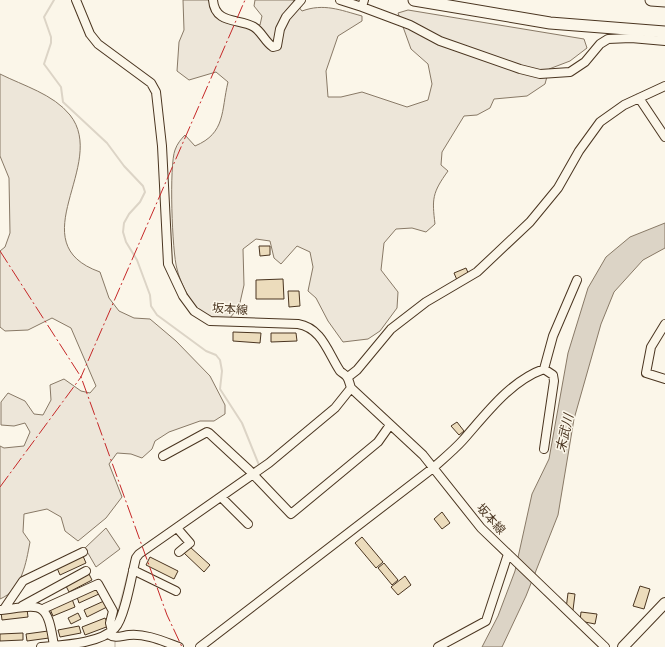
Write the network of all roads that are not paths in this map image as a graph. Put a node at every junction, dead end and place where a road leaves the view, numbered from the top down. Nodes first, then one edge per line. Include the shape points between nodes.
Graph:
1 (76, 0) edge
2 (213, 0) edge
3 (301, 0) edge
4 (340, 0) edge
5 (414, 0) edge
6 (651, 0) edge
7 (665, 1) edge
8 (363, 4) edge
9 (665, 32) edge
10 (665, 41) edge
11 (665, 86) edge
12 (639, 98) junction
13 (665, 137) edge
14 (576, 280) dead end
15 (665, 324) edge
16 (544, 369) junction
17 (348, 378) junction
18 (665, 379) edge
19 (351, 388) junction
20 (390, 425) junction
21 (544, 449) dead end
22 (163, 456) dead end
23 (434, 468) junction
24 (251, 473) junction
25 (221, 497) junction
26 (248, 524) dead end
27 (177, 528) junction
28 (83, 552) dead end
29 (179, 552) dead end
30 (510, 556) junction
31 (86, 570) dead end
32 (133, 570) junction
33 (176, 591) dead end
34 (665, 603) edge
35 (21, 606) junction
36 (2, 610) edge
37 (44, 610) junction
38 (112, 635) junction
39 (54, 646) junction
40 (41, 647) edge
41 (179, 647) edge
42 (200, 647) edge
43 (438, 647) edge
44 (605, 647) edge
45 (623, 647) edge

1 - 17 street, 坂本線 via 87,28 98,44 151,83 156,92 162,146 168,264 190,306 201,317 210,321 306,325 320,338 341,372
2 - 3 street via 218,13 226,19 253,27 272,47 277,46 280,29 286,17
4 - 8 street
5 - 9 highway via 550,23
6 - 7 highway
8 - 10 street via 440,41 540,74 570,72 585,62 600,44 608,39
11 - 12 street
12 - 13 street
12 - 17 street via 600,122 579,151 558,188 524,228 477,272 426,302 391,329
14 - 16 street via 553,336
15 - 18 street via 651,347 646,373
16 - 21 street via 553,375 554,381
16 - 23 street via 519,383
17 - 19 street, 坂本線
19 - 20 street, 坂本線
19 - 24 street via 335,408
20 - 23 street, 坂本線
20 - 24 street via 378,442 291,514
22 - 24 street via 207,432
23 - 30 street, 坂本線 via 481,528
23 - 42 street
24 - 25 street
25 - 26 street
25 - 27 street
27 - 29 street via 190,542
27 - 32 street via 139,554
28 - 36 street via 23,581
30 - 43 street via 505,559 486,621
30 - 44 street, 坂本線
31 - 35 street
32 - 33 street
32 - 38 street via 122,614
34 - 45 main road
35 - 36 street
35 - 37 street via 31,605
37 - 38 street via 98,584 113,611 110,623
37 - 39 street via 50,620
38 - 39 street
38 - 41 street via 131,634
39 - 40 street

